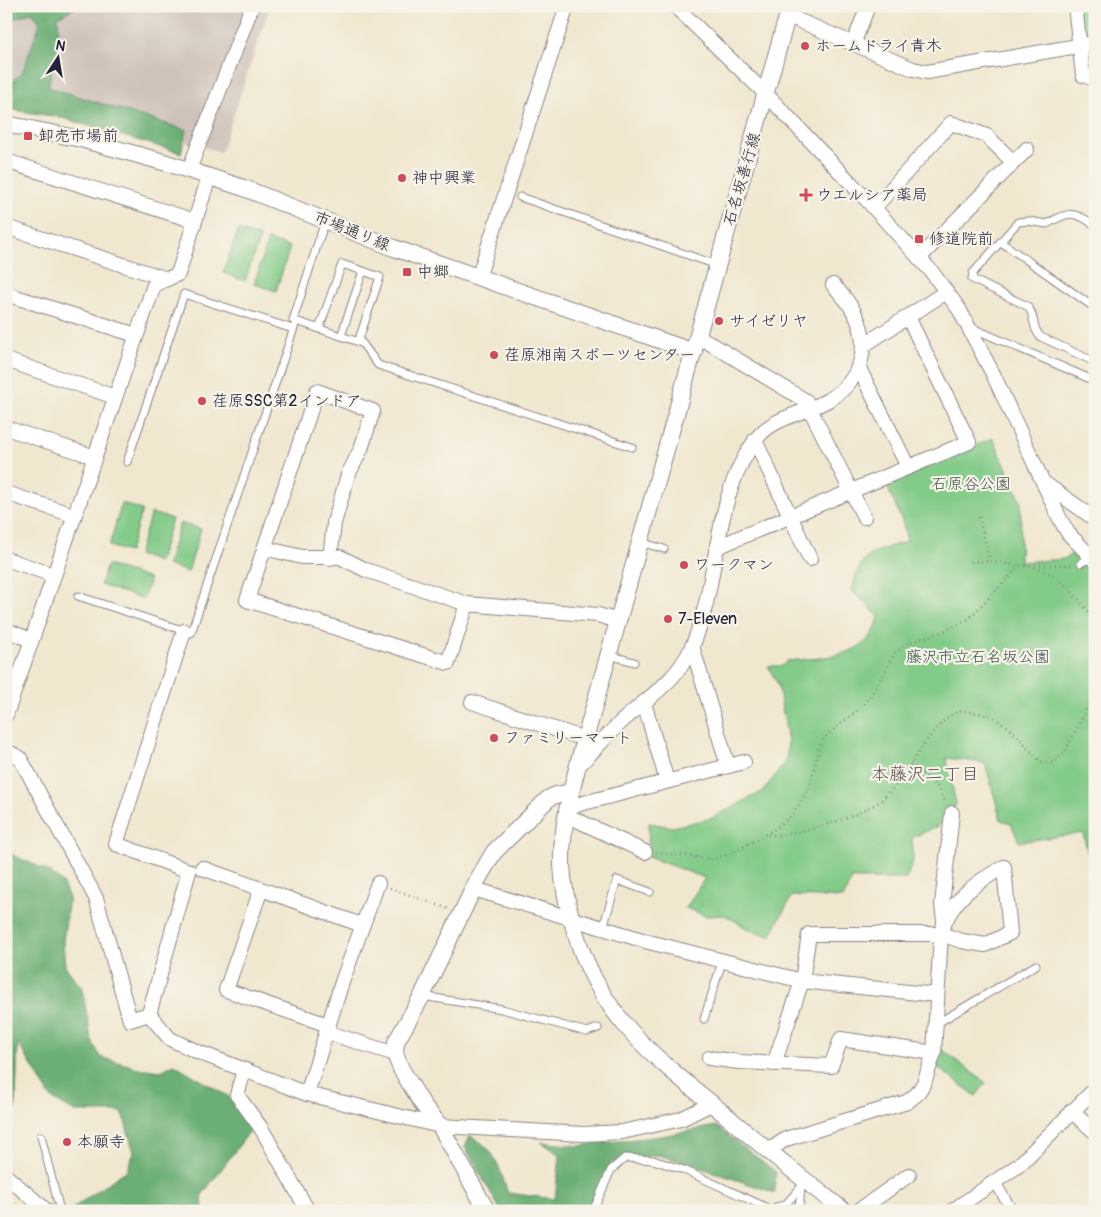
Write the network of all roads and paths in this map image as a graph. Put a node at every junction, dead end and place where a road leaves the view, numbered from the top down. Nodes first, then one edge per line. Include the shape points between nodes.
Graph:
1 (252, 6) edge
2 (567, 6) edge
3 (675, 6) edge
4 (868, 6) edge
5 (1075, 6) edge
6 (789, 11) edge
7 (854, 42) junction
8 (1095, 42) edge
9 (1079, 45) junction
10 (1095, 79) edge
11 (766, 94) junction
12 (6, 124) edge
13 (1027, 149) dead end
14 (6, 161) edge
15 (1013, 162) junction
16 (189, 170) junction
17 (209, 177) junction
18 (520, 197) dead end
19 (874, 208) junction
20 (195, 221) junction
21 (325, 221) junction
22 (1095, 225) edge
23 (6, 226) edge
24 (1001, 242) junction
25 (919, 258) junction
26 (718, 265) junction
27 (363, 271) junction
28 (478, 278) junction
29 (167, 279) junction
30 (833, 285) dead end
31 (946, 292) junction
32 (6, 294) edge
33 (1095, 308) edge
34 (908, 317) junction
35 (296, 322) junction
36 (968, 326) junction
37 (294, 329) junction
38 (319, 329) junction
39 (136, 335) junction
40 (341, 336) junction
41 (358, 342) junction
42 (696, 344) junction
43 (864, 345) junction
44 (6, 360) edge
45 (1095, 362) edge
46 (858, 366) junction
47 (1095, 381) edge
48 (115, 397) junction
49 (809, 410) junction
50 (6, 428) edge
51 (755, 440) junction
52 (632, 447) dead end
53 (95, 457) junction
54 (127, 462) dead end
55 (908, 467) junction
56 (1045, 484) junction
57 (851, 491) junction
58 (6, 493) edge
59 (73, 515) junction
60 (792, 516) junction
61 (979, 517) dead end
62 (864, 518) dead end
63 (1095, 519) edge
64 (640, 542) junction
65 (717, 547) junction
66 (264, 548) junction
67 (664, 549) dead end
68 (330, 558) junction
69 (6, 559) edge
70 (810, 560) dead end
71 (990, 561) junction
72 (1088, 561) edge
73 (971, 562) dead end
74 (1032, 565) junction
75 (1020, 566) junction
76 (53, 575) junction
77 (78, 596) dead end
78 (466, 604) junction
79 (1095, 620) edge
80 (618, 621) junction
81 (6, 630) edge
82 (184, 631) junction
83 (31, 640) junction
84 (692, 646) junction
85 (608, 655) junction
86 (634, 662) dead end
87 (1095, 692) edge
88 (472, 702) dead end
89 (644, 702) junction
90 (8, 706) edge
91 (585, 739) junction
92 (6, 751) edge
93 (744, 762) dead end
94 (911, 763) junction
95 (578, 766) junction
96 (728, 766) junction
97 (668, 781) junction
98 (568, 805) junction
99 (952, 813) joint
100 (766, 834) junction
101 (645, 852) joint
102 (202, 868) dead end
103 (378, 883) joint
104 (261, 889) junction
105 (474, 890) junction
106 (650, 892) dead end
107 (462, 914) junction
108 (571, 919) junction
109 (362, 925) junction
110 (942, 927) junction
111 (603, 929) junction
112 (722, 962) junction
113 (1036, 965) dead end
114 (802, 981) junction
115 (937, 995) junction
116 (422, 996) junction
117 (149, 1014) junction
118 (704, 1019) dead end
119 (936, 1024) junction
120 (327, 1028) junction
121 (598, 1028) dead end
122 (934, 1053) junction
123 (395, 1054) junction
124 (709, 1058) dead end
125 (774, 1064) junction
126 (244, 1070) junction
127 (1095, 1089) edge
128 (307, 1094) junction
129 (711, 1104) junction
130 (1071, 1111) junction
131 (440, 1126) junction
132 (1095, 1132) edge
133 (41, 1136) dead end
134 (768, 1151) junction
135 (909, 1175) dead end
136 (6, 1176) edge
137 (995, 1182) junction
138 (802, 1184) junction
139 (482, 1210) edge
140 (47, 1211) edge
141 (60, 1211) edge
142 (308, 1211) edge
143 (593, 1211) edge
144 (799, 1211) edge
145 (844, 1211) edge
146 (858, 1211) edge
147 (952, 1211) edge
148 (1012, 1211) edge

1 - 16 street
2 - 28 street
3 - 11 street
4 - 7 street
5 - 9 street
6 - 7 street
6 - 11 street, 石名坂善行線
7 - 9 street via 913,69 927,72
8 - 9 street
9 - 10 street via 1082,75
11 - 19 street
11 - 26 street, 石名坂善行線
12 - 16 street, 市場通り線 via 81,140
13 - 15 street
14 - 20 street
15 - 19 street via 988,136 951,123
15 - 25 street
16 - 17 street, 市場通り線
17 - 20 street
17 - 21 street, 市場通り線
18 - 26 lane
19 - 25 street
20 - 29 street via 178,274
21 - 28 street, 市場通り線
21 - 35 lane via 293,320
22 - 24 lane via 1075,214 1063,215 1047,224 1018,222
23 - 29 street
24 - 33 lane
24 - 45 lane via 973,273 972,279 1027,306 1031,310 1036,333 1041,338
25 - 31 street
26 - 42 street, 石名坂善行線
27 - 38 lane via 342,264
27 - 40 lane
27 - 41 lane via 380,277
28 - 42 street, 市場通り線
29 - 39 street via 154,285
30 - 43 street via 857,314
31 - 34 street
31 - 36 street
32 - 39 street
34 - 43 street
34 - 55 street via 969,442
35 - 37 lane
35 - 38 lane
36 - 47 lane
36 - 56 street
37 - 54 lane via 184,294
37 - 82 lane via 191,633
38 - 40 lane
39 - 48 street
40 - 41 lane
41 - 52 lane via 378,365
42 - 49 street via 806,401
42 - 64 street, 石名坂善行線
43 - 46 street
44 - 48 street
46 - 49 street via 849,383
46 - 55 street
48 - 53 street
49 - 51 street via 769,428
49 - 57 street
50 - 53 street
51 - 60 street
51 - 65 street via 731,490
53 - 59 street
55 - 57 street
56 - 63 street
56 - 72 street via 1068,533
57 - 60 street
57 - 62 street
58 - 59 street
59 - 76 street
60 - 65 street
60 - 70 street
61 - 71 path
64 - 67 lane
64 - 80 street, 石名坂善行線
65 - 84 street via 703,613
66 - 68 street via 302,557
66 - 68 street via 317,391 373,411 361,449 348,475 334,523
66 - 78 street via 247,600 448,664
68 - 78 street via 340,557 366,570
69 - 76 street
71 - 73 path
71 - 75 path
72 - 74 path via 1064,566
74 - 75 path
74 - 79 path via 1064,584
75 - 100 path via 968,619 945,631 908,643 895,653 871,695 825,738 803,799 790,817
76 - 83 street
77 - 82 lane
78 - 80 street via 598,615
80 - 85 street, 石名坂善行線
81 - 83 street
82 - 117 street via 116,844 189,871
83 - 90 street
84 - 89 street via 670,682
84 - 96 street
85 - 86 lane
85 - 91 street, 石名坂善行線
87 - 94 path via 1065,752 1053,763 1041,762 1006,725 986,714 961,711 944,721
88 - 91 street
89 - 95 street
89 - 97 street
91 - 95 street, 石名坂善行線
92 - 117 street via 20,758 92,889 130,1020
93 - 96 street
94 - 99 path via 937,786
94 - 100 path via 879,802 862,811 799,832 779,836
95 - 98 street, 石名坂善行線
96 - 97 street
97 - 98 street
98 - 101 street
98 - 105 street via 556,795 549,798 494,852
98 - 108 street, 石名坂善行線 via 562,865
99 - 110 street
100 - 101 path via 730,854 711,859
102 - 104 street
103 - 107 path
103 - 109 street
104 - 109 street
104 - 120 street via 226,990
105 - 107 street
105 - 108 street
106 - 111 lane via 616,880
107 - 116 street
108 - 111 street
108 - 129 street, 石名坂善行線 via 582,957 618,1018 651,1053
109 - 120 street
110 - 110 street via 968,890 1004,867 1010,933 986,945 962,941
110 - 114 street via 809,934
110 - 115 street
111 - 112 street
112 - 114 street
112 - 118 lane
113 - 119 lane
114 - 115 street
114 - 125 street
115 - 119 street
116 - 121 lane via 502,1009 587,1032
116 - 123 street via 396,1042
117 - 126 street via 170,1039
119 - 122 street
120 - 123 street
120 - 128 street
122 - 125 street via 841,1039 831,1066
122 - 134 street via 924,1083 907,1102 786,1139
123 - 131 street via 419,1098
124 - 125 street
126 - 128 street
126 - 142 street via 237,1095 261,1128
127 - 130 street
128 - 131 street
129 - 131 street via 681,1119 622,1132 583,1134
129 - 134 street, 石名坂善行線
130 - 132 street
130 - 137 street via 1044,1142
131 - 139 street
133 - 141 lane
134 - 138 street, 石名坂善行線
135 - 146 street
136 - 140 street
137 - 147 street
137 - 148 street
138 - 143 lane via 786,1204 770,1209 684,1170 653,1160 625,1158 611,1170
138 - 144 lane
138 - 145 street, 石名坂善行線

